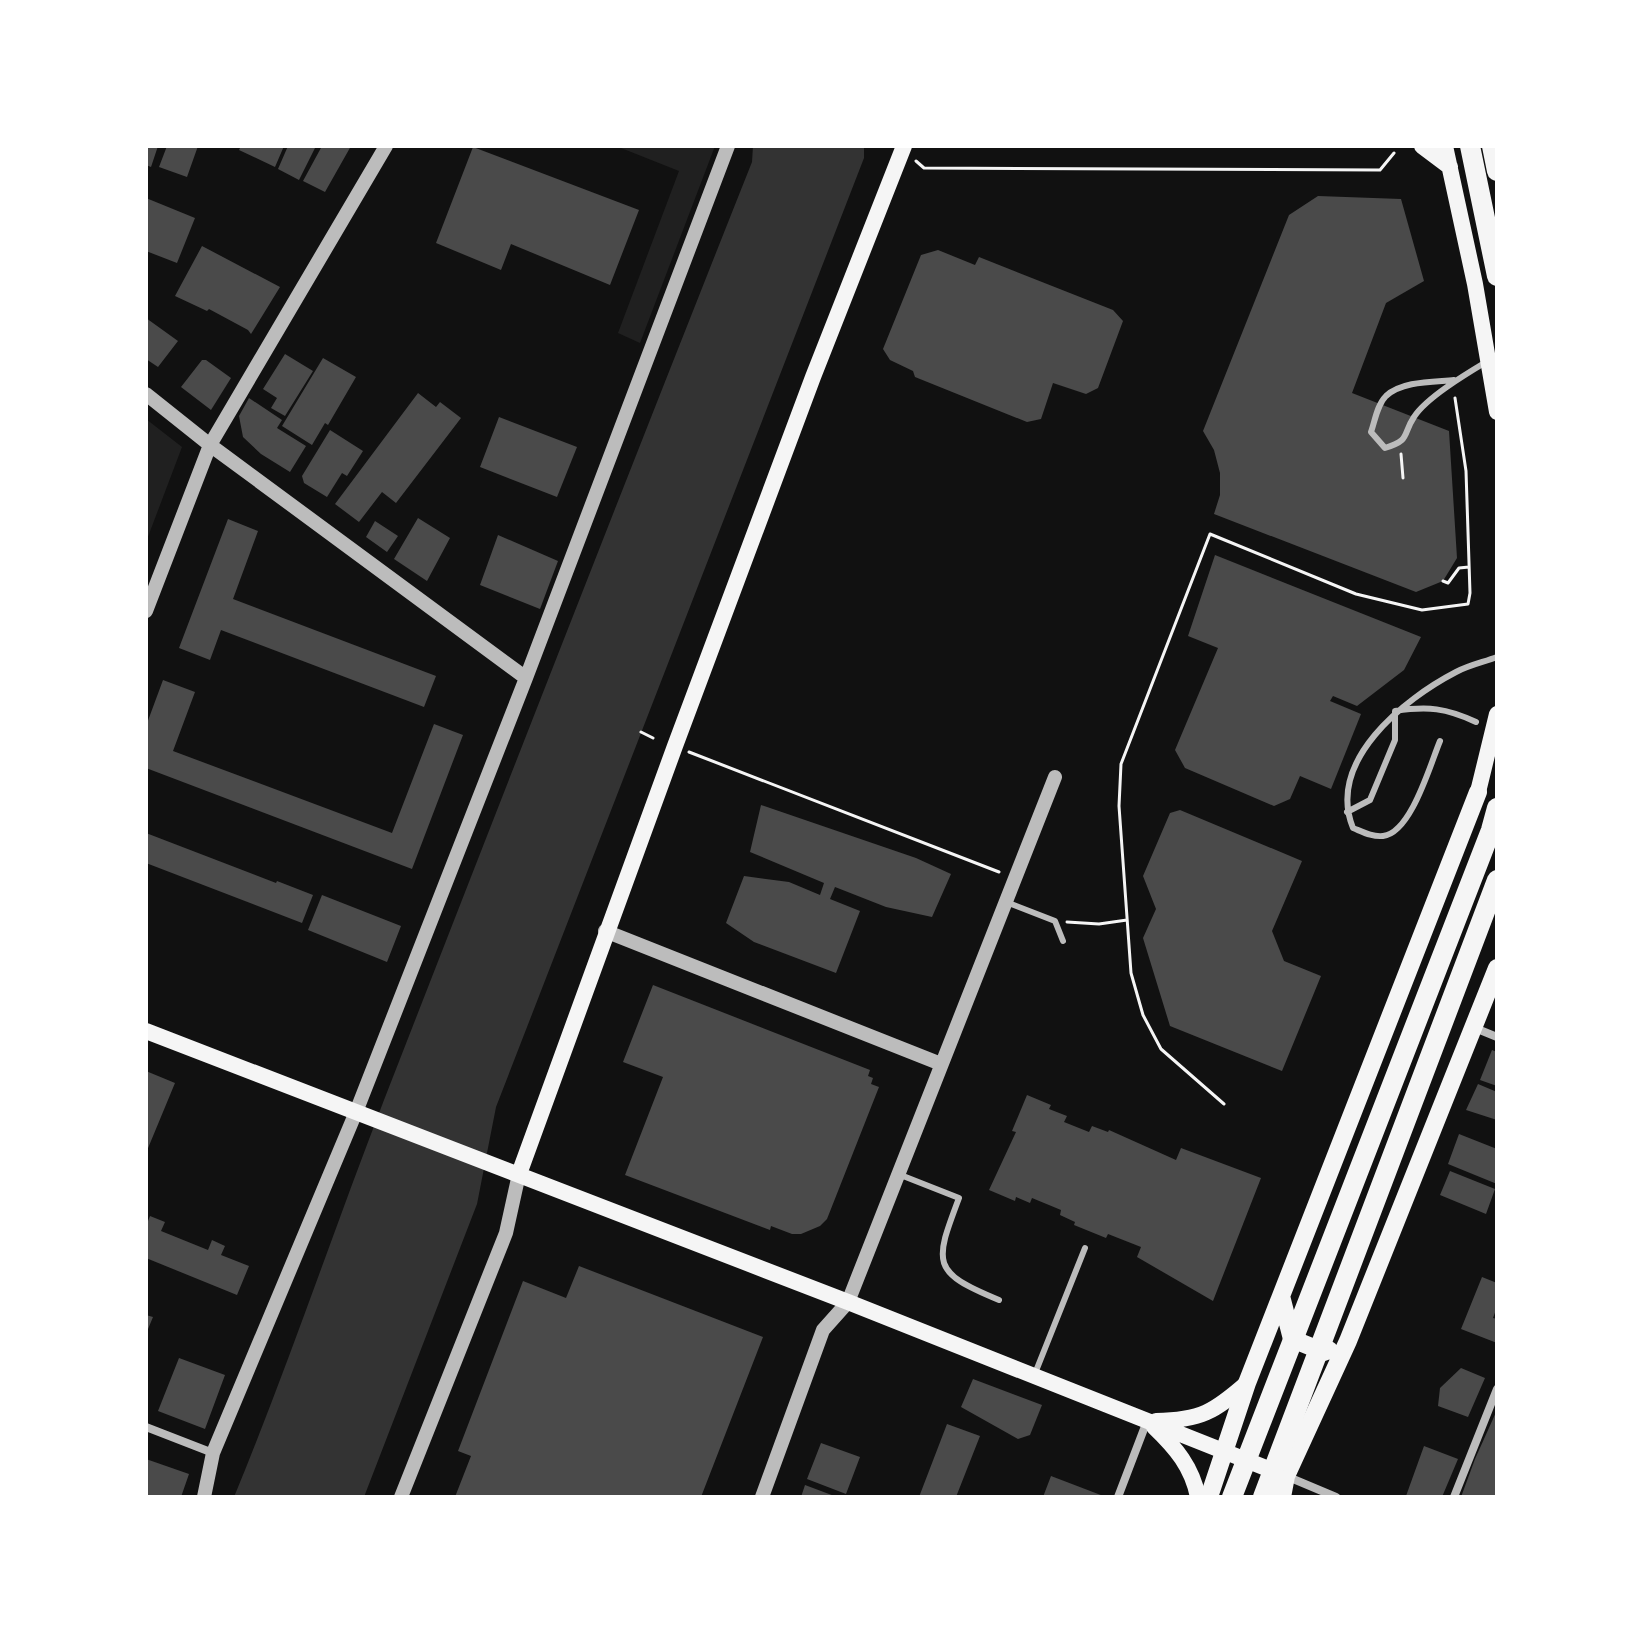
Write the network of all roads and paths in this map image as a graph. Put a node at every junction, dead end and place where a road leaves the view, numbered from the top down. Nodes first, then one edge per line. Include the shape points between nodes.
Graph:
1 (386, 146) edge
2 (728, 146) edge
3 (1422, 146) edge
4 (1445, 146) edge
5 (1470, 146) edge
6 (1492, 146) edge
7 (903, 148) edge
8 (1394, 153) dead end
9 (1450, 167) junction
10 (1497, 171) edge
11 (1497, 276) edge
12 (1488, 361) junction
13 (1454, 381) junction
14 (146, 394) edge
15 (1497, 412) edge
16 (1399, 443) junction
17 (210, 445) junction
18 (1403, 478) dead end
19 (1469, 567) junction
20 (1443, 581) dead end
21 (146, 611) edge
22 (1497, 657) edge
23 (526, 678) junction
24 (1395, 711) junction
25 (1497, 714) edge
26 (1476, 722) dead end
27 (641, 732) dead end
28 (653, 738) dead end
29 (1440, 741) dead end
30 (675, 746) junction
31 (1055, 777) dead end
32 (1478, 792) joint
33 (1497, 808) edge
34 (1347, 812) junction
35 (1016, 878) junction
36 (1497, 880) edge
37 (1006, 902) junction
38 (1128, 920) junction
39 (1055, 921) junction
40 (605, 931) junction
41 (1063, 941) dead end
42 (1497, 968) edge
43 (1475, 1028) junction
44 (146, 1031) edge
45 (1497, 1037) edge
46 (941, 1064) junction
47 (1224, 1104) dead end
48 (356, 1112) junction
49 (519, 1174) junction
50 (898, 1174) junction
51 (1085, 1248) dead end
52 (1281, 1296) junction
53 (999, 1300) dead end
54 (848, 1302) junction
55 (1348, 1341) junction
56 (1034, 1376) junction
57 (1247, 1383) junction
58 (1497, 1389) edge
59 (1147, 1421) junction
60 (146, 1427) edge
61 (1224, 1452) junction
62 (213, 1453) junction
63 (1286, 1476) junction
64 (204, 1497) edge
65 (401, 1497) edge
66 (762, 1497) edge
67 (1118, 1497) edge
68 (1198, 1497) edge
69 (1209, 1497) edge
70 (1232, 1497) edge
71 (1263, 1497) edge
72 (1280, 1497) edge
73 (1336, 1497) edge
74 (1454, 1497) edge

1 - 17 street
2 - 23 street
3 - 9 main road
4 - 9 main road
5 - 11 highway
6 - 10 highway
7 - 8 path via 924,168 1380,170
7 - 30 main road
9 - 12 main road
12 - 13 lane
12 - 15 main road
13 - 16 lane via 1413,417
13 - 16 lane via 1409,385 1387,395 1371,432 1385,448
13 - 19 path via 1466,471
14 - 17 street
16 - 18 path
17 - 21 street
17 - 23 street
19 - 20 path via 1459,568 1448,583
19 - 38 path via 1468,604 1422,610 1356,594 1210,534 1121,764
22 - 24 lane via 1457,671
23 - 48 street
24 - 26 lane via 1452,710
24 - 34 lane via 1368,741 1347,788
24 - 34 lane via 1395,740 1370,800
25 - 32 main road
27 - 28 path
29 - 34 lane via 1399,829 1370,836 1353,828
30 - 35 path
30 - 40 main road
31 - 35 street
32 - 52 main road
33 - 70 highway
35 - 37 street
36 - 71 highway
37 - 39 lane
37 - 46 street
38 - 39 path
38 - 47 path via 1131,973 1143,1015 1161,1049
39 - 41 lane
40 - 46 street
40 - 49 main road
42 - 43 main road
43 - 45 street
43 - 55 main road
44 - 48 main road
46 - 50 street
48 - 49 main road
48 - 62 street
49 - 54 main road
49 - 65 street via 506,1233
50 - 53 lane via 959,1198 943,1240 948,1272 962,1285
50 - 54 street
51 - 56 lane
52 - 55 main road via 1292,1339 1324,1352
52 - 57 main road
54 - 56 main road
54 - 66 street via 823,1330
55 - 63 main road
56 - 59 main road
57 - 59 main road via 1216,1409 1185,1420
57 - 61 main road
58 - 74 street
59 - 61 main road
59 - 67 street
59 - 68 main road via 1177,1449
60 - 62 street
61 - 63 main road
61 - 69 main road
62 - 64 street
63 - 72 main road
63 - 73 street

